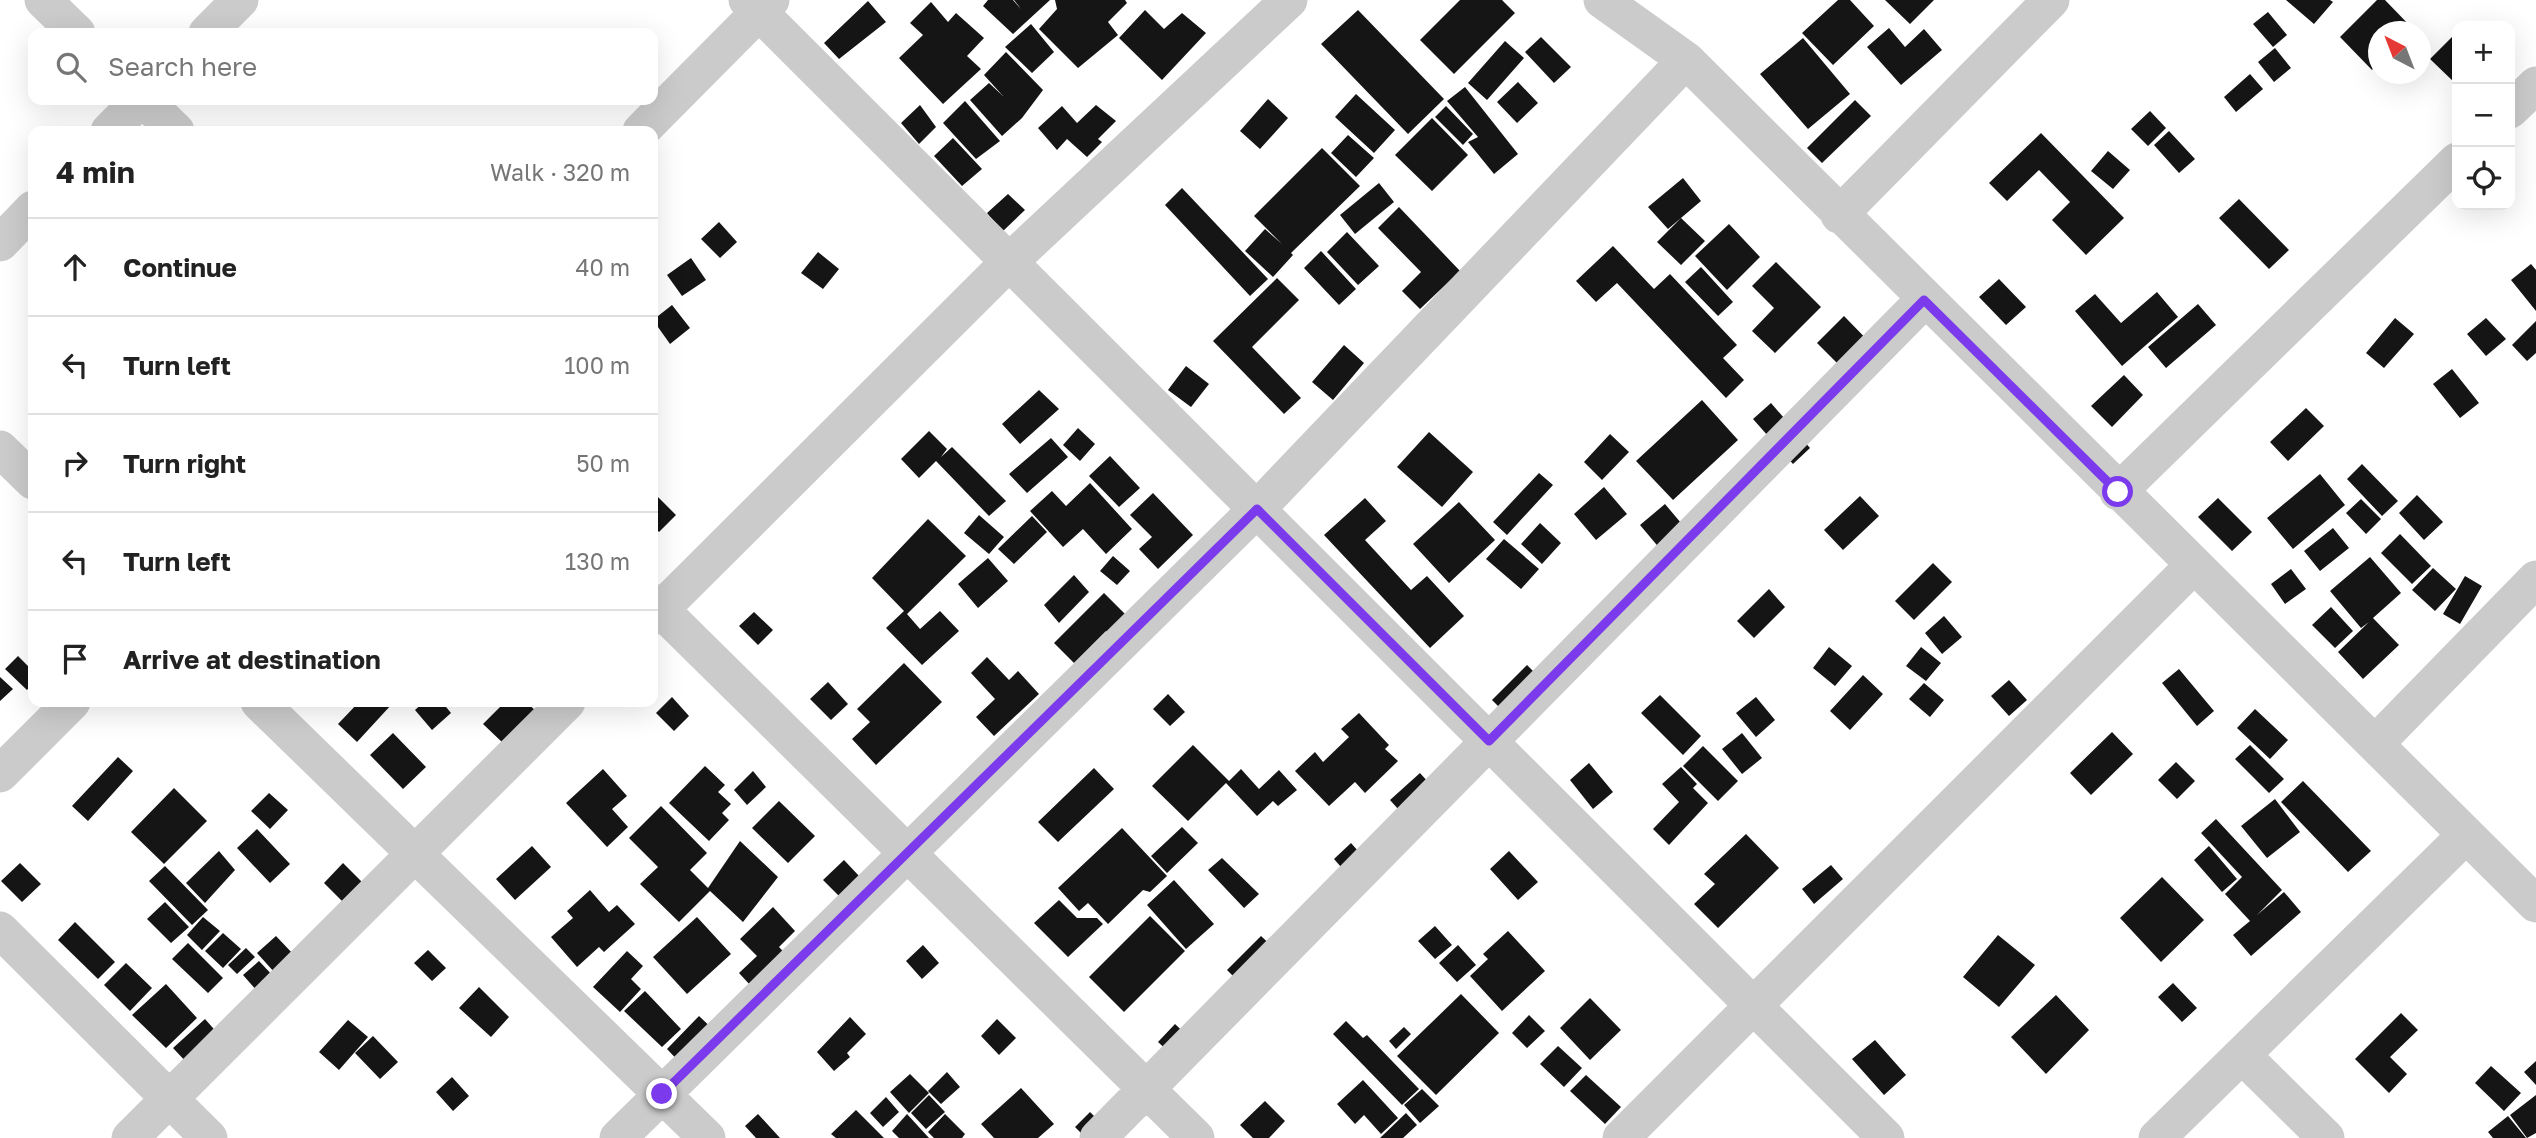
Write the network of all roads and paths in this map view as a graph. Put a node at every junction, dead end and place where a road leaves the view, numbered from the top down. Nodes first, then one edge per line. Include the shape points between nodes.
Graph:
1 (43, 0) edge
2 (240, 0) edge
3 (1289, 0) edge
4 (1602, 0) edge
5 (2051, 0) edge
6 (759, 4) edge
7 (72, 28) edge
8 (212, 28) edge
9 (1686, 60) junction
10 (2536, 85) edge
11 (137, 105) edge
12 (147, 105) edge
13 (2515, 105) edge
14 (114, 126) edge
15 (171, 126) edge
16 (645, 126) edge
17 (2452, 166) edge
18 (28, 214) edge
19 (1839, 215) junction
20 (0, 243) edge
21 (1009, 262) junction
22 (1924, 300) junction
23 (0, 449) edge
24 (28, 476) edge
25 (2118, 492) junction
26 (1257, 509) junction
27 (2194, 565) junction
28 (2536, 579) edge
29 (658, 606) edge
30 (658, 612) edge
31 (67, 707) edge
32 (264, 707) edge
33 (563, 707) edge
34 (1489, 741) junction
35 (2375, 744) junction
36 (0, 774) edge
37 (2466, 835) junction
38 (906, 852) junction
39 (415, 854) junction
40 (2536, 904) edge
41 (0, 930) edge
42 (1753, 1006) junction
43 (2242, 1055) junction
44 (1146, 1089) junction
45 (662, 1094) junction
46 (171, 1097) junction
47 (130, 1138) edge
48 (209, 1138) edge
49 (618, 1138) edge
50 (707, 1138) edge
51 (1098, 1138) edge
52 (1196, 1138) edge
53 (1621, 1138) edge
54 (1886, 1138) edge
55 (2157, 1138) edge
56 (2326, 1138) edge

1 - 7 street
2 - 8 street
3 - 21 street
4 - 9 street
5 - 19 street
6 - 16 street
6 - 21 street
9 - 19 street
9 - 26 street
10 - 13 street
11 - 14 street
12 - 15 street
17 - 25 street
18 - 20 street
19 - 22 street
21 - 26 street
21 - 29 street
22 - 25 street
22 - 34 street
23 - 24 street
25 - 27 street
26 - 34 street
26 - 38 street
27 - 35 street
27 - 42 street
28 - 35 street
30 - 38 street
31 - 36 street
32 - 39 street
33 - 39 street
34 - 42 street
34 - 44 street
35 - 37 street
37 - 40 street
37 - 43 street
38 - 44 street
38 - 45 street
39 - 45 street
39 - 46 street
41 - 46 street
42 - 53 street
42 - 54 street
43 - 55 street
43 - 56 street
44 - 51 street
44 - 52 street
45 - 49 street
45 - 50 street
46 - 47 street
46 - 48 street

